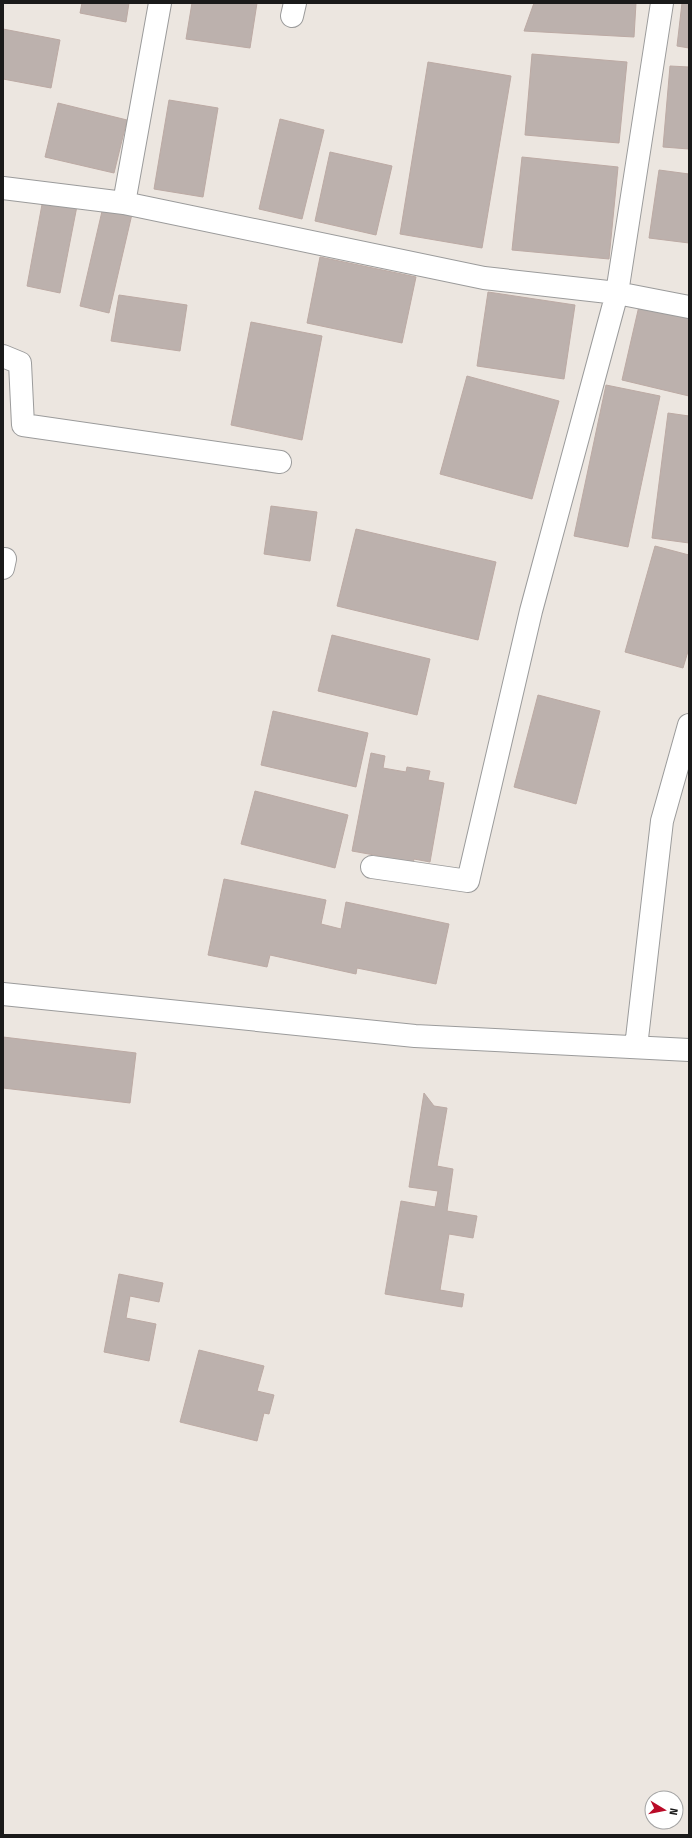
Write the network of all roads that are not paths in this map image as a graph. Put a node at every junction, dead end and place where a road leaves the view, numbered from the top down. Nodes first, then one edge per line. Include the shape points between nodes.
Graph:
1 (160, 3) edge
2 (662, 3) edge
3 (3, 188) edge
4 (124, 204) junction
5 (617, 293) junction
6 (689, 308) edge
7 (3, 356) edge
8 (280, 462) dead end
9 (689, 725) edge
10 (372, 867) dead end
11 (3, 994) edge
12 (636, 1047) junction
13 (689, 1050) edge

1 - 4 street
2 - 5 street
3 - 4 street
4 - 5 street via 484,278
5 - 6 street
5 - 10 street via 531,611 468,881
7 - 8 street via 20,363 23,425
9 - 12 street via 662,821
11 - 12 street via 415,1036
12 - 13 street

